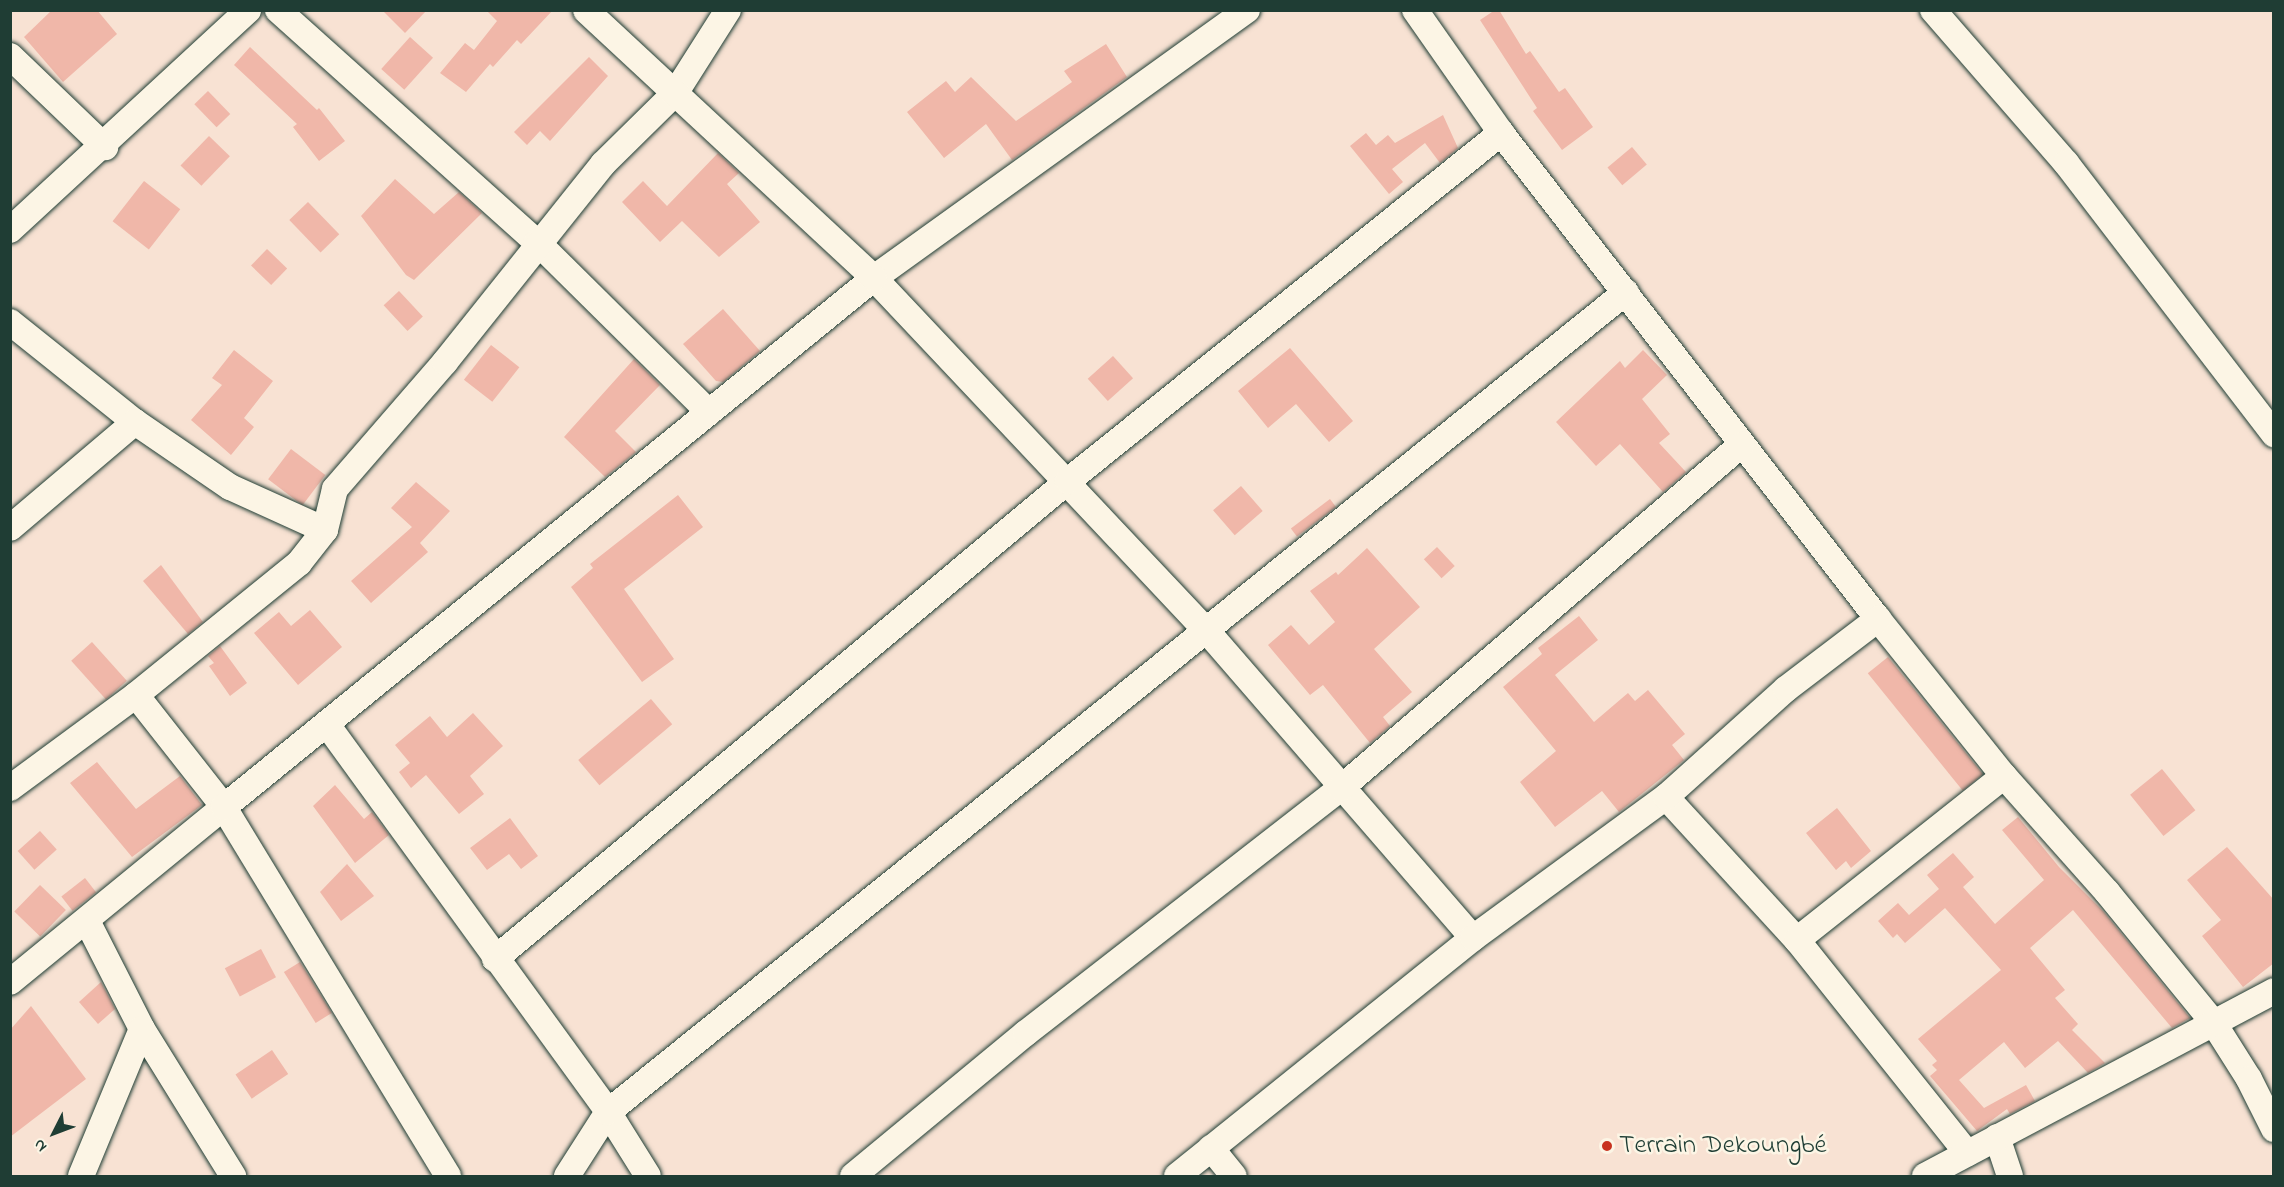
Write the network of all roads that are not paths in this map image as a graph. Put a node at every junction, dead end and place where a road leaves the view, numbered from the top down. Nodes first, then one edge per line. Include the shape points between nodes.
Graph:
1 (248, 10) edge
2 (278, 10) edge
3 (586, 10) edge
4 (728, 10) edge
5 (1247, 10) edge
6 (1415, 10) edge
7 (1933, 10) edge
8 (10, 56) edge
9 (676, 92) junction
10 (1501, 133) junction
11 (105, 147) junction
12 (10, 230) edge
13 (537, 242) junction
14 (874, 278) junction
15 (1626, 292) junction
16 (10, 322) edge
17 (709, 412) junction
18 (135, 422) junction
19 (2274, 434) edge
20 (1741, 445) junction
21 (1068, 481) junction
22 (10, 528) edge
23 (326, 530) junction
24 (1878, 619) junction
25 (1207, 631) junction
26 (136, 695) junction
27 (328, 726) junction
28 (2004, 776) junction
29 (10, 788) edge
30 (1341, 788) junction
31 (1666, 797) junction
32 (224, 807) junction
33 (87, 921) junction
34 (1473, 938) junction
35 (1797, 940) junction
36 (495, 960) junction
37 (10, 982) edge
38 (2274, 991) edge
39 (2213, 1022) junction
40 (142, 1029) junction
41 (608, 1112) junction
42 (2274, 1129) edge
43 (1997, 1137) junction
44 (1211, 1148) junction
45 (1967, 1153) junction
46 (81, 1176) edge
47 (233, 1176) edge
48 (448, 1176) edge
49 (567, 1176) edge
50 (648, 1176) edge
51 (853, 1176) edge
52 (1177, 1176) edge
53 (1234, 1176) edge
54 (1924, 1176) edge
55 (2010, 1176) edge

1 - 11 street
2 - 13 street
3 - 9 street
4 - 9 street
5 - 14 street
6 - 10 street
7 - 19 street via 2066,163
8 - 11 street
9 - 13 street via 603,164
9 - 14 street
10 - 15 street
10 - 21 street
11 - 12 street
13 - 17 street
13 - 23 street via 445,362 335,489
14 - 17 street
14 - 21 street
15 - 20 street
15 - 25 street
16 - 18 street
17 - 27 street
18 - 22 street
18 - 23 street via 230,487
20 - 24 street
20 - 30 street
21 - 25 street
21 - 36 street
23 - 26 street via 299,563
24 - 28 street
24 - 31 street via 1786,688
25 - 30 street
25 - 41 street
26 - 29 street
26 - 32 street
27 - 32 street
27 - 36 street
28 - 35 street
28 - 39 street via 2107,892
30 - 34 street
30 - 51 street via 1026,1033
31 - 34 street
31 - 35 street
32 - 33 street
32 - 48 street
33 - 37 street
33 - 40 street
34 - 44 street
35 - 45 street
36 - 41 street
38 - 39 street
39 - 42 street via 2249,1079
39 - 43 street
40 - 46 street
40 - 47 street
41 - 49 street
41 - 50 street
43 - 45 street
43 - 55 street
44 - 52 street
44 - 53 street
45 - 54 street

